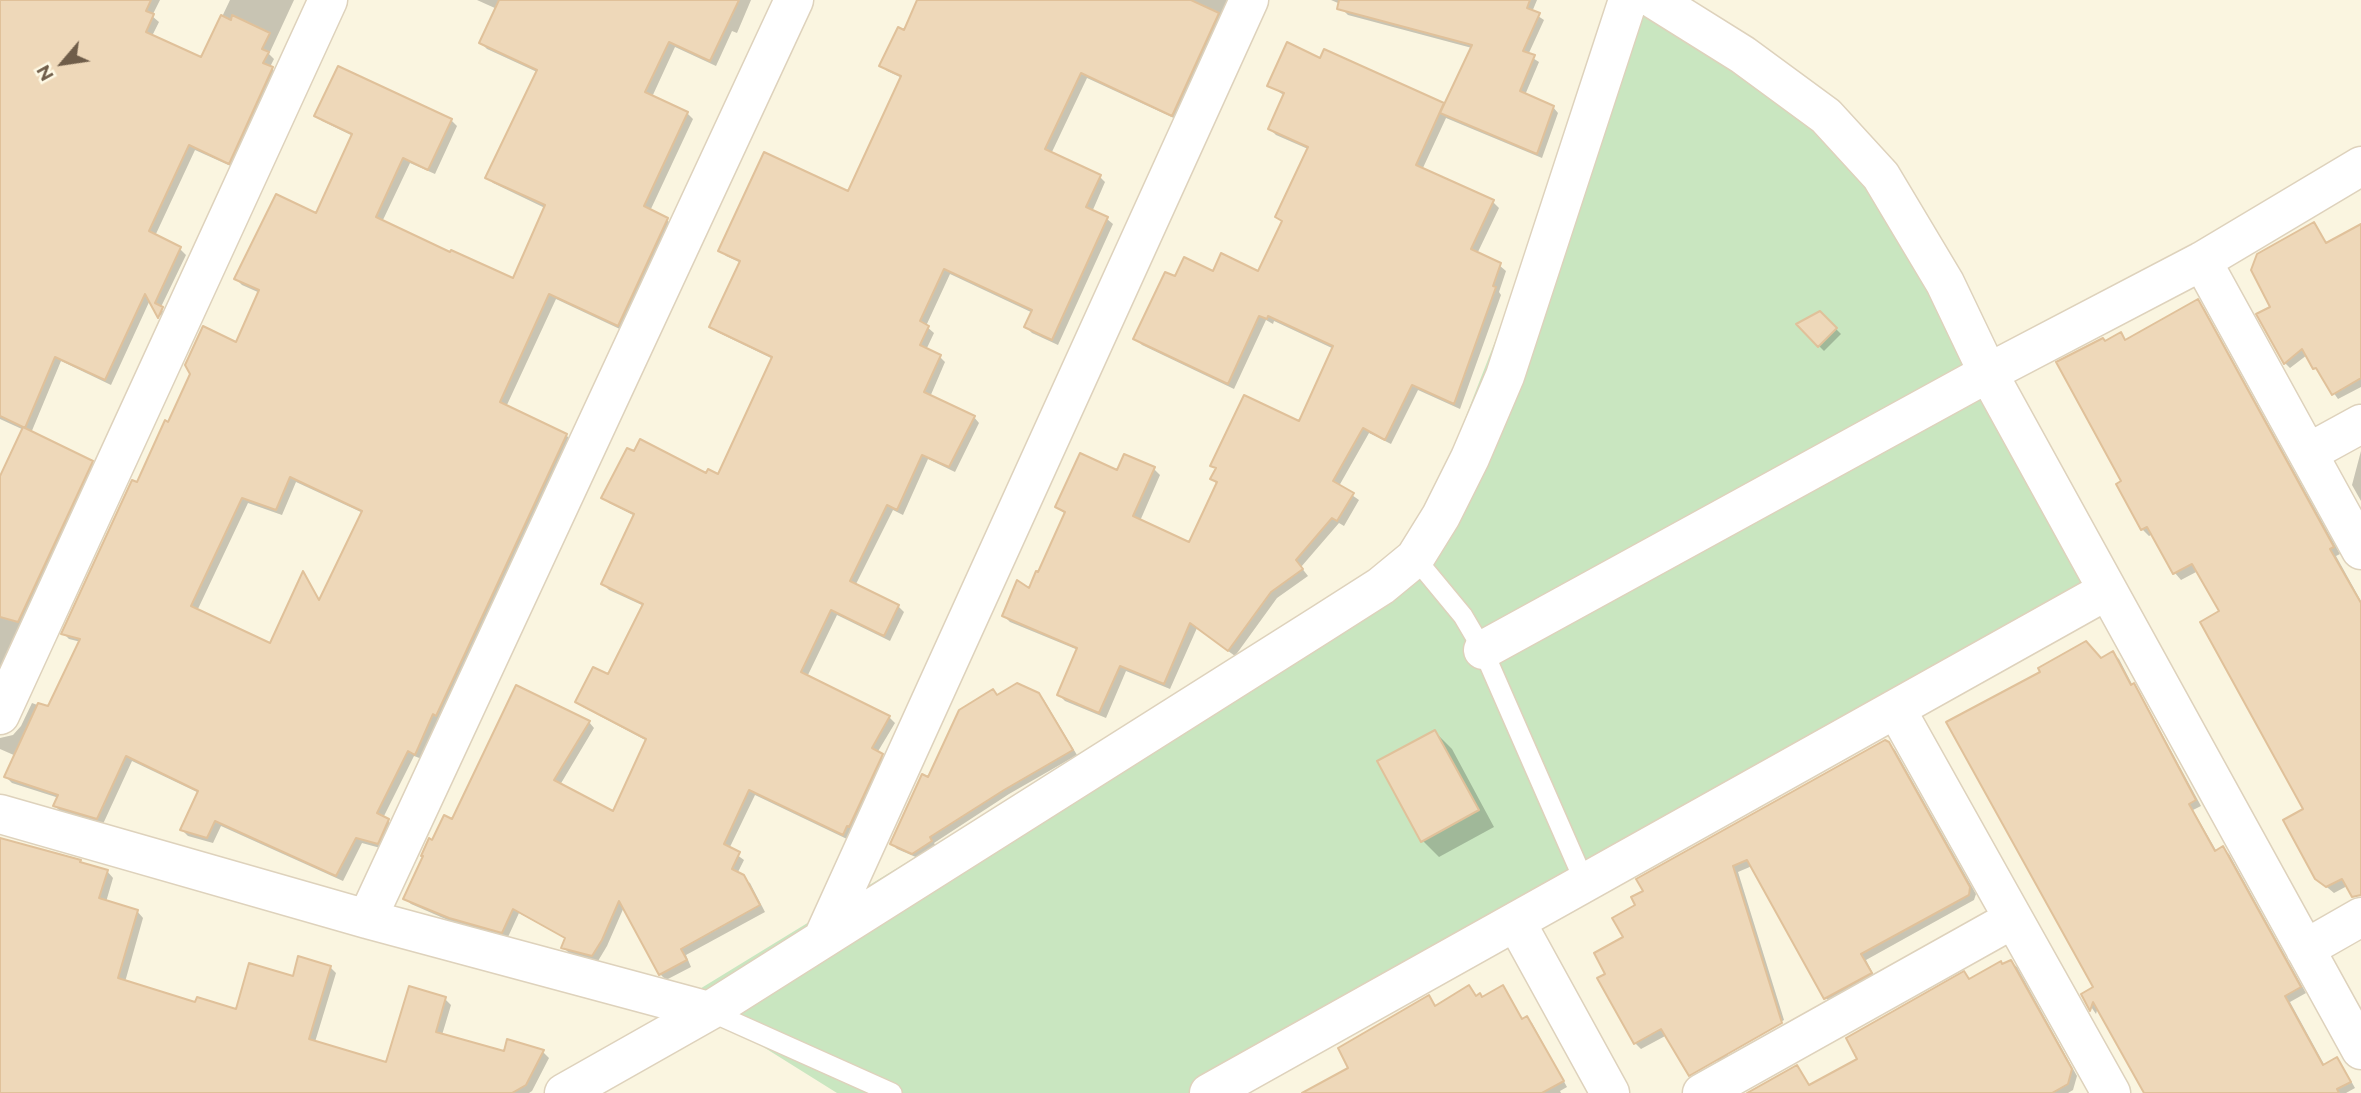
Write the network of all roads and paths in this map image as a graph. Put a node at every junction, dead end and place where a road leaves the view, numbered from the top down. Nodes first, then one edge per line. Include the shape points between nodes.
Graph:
1 (328, 0) edge
2 (794, 0) edge
3 (1249, 0) edge
4 (1628, 0) edge
5 (1655, 0) edge
6 (2361, 166) edge
7 (2202, 261) junction
8 (1988, 373) junction
9 (2361, 424) edge
10 (2308, 453) junction
11 (2361, 550) edge
12 (1415, 558) junction
13 (2106, 591) junction
14 (1483, 650) junction
15 (1896, 709) junction
16 (0, 715) edge
17 (0, 814) edge
18 (1585, 883) junction
19 (2361, 917) edge
20 (367, 919) junction
21 (2013, 919) junction
22 (1516, 922) junction
23 (823, 938) junction
24 (2305, 949) junction
25 (709, 1011) junction
26 (2361, 1050) edge
27 (564, 1093) edge
28 (892, 1093) edge
29 (1209, 1093) edge
30 (1610, 1093) edge
31 (1702, 1093) edge
32 (2111, 1093) edge

1 - 16 street
2 - 20 street
3 - 23 street
4 - 12 street via 1504,376 1470,458
5 - 8 street via 1743,55 1826,116 1881,176 1945,283
6 - 7 street
7 - 8 street
7 - 10 street
8 - 13 street
8 - 14 street
9 - 10 street
10 - 11 street
12 - 14 lane via 1463,616
12 - 23 street via 1381,586
13 - 15 street
13 - 24 street
14 - 18 lane
15 - 18 street
15 - 21 street
17 - 20 street
18 - 22 street
19 - 24 street
20 - 25 street
21 - 31 street
21 - 32 street
22 - 29 street
22 - 30 street
23 - 25 street
24 - 26 street
25 - 27 street
25 - 28 lane

